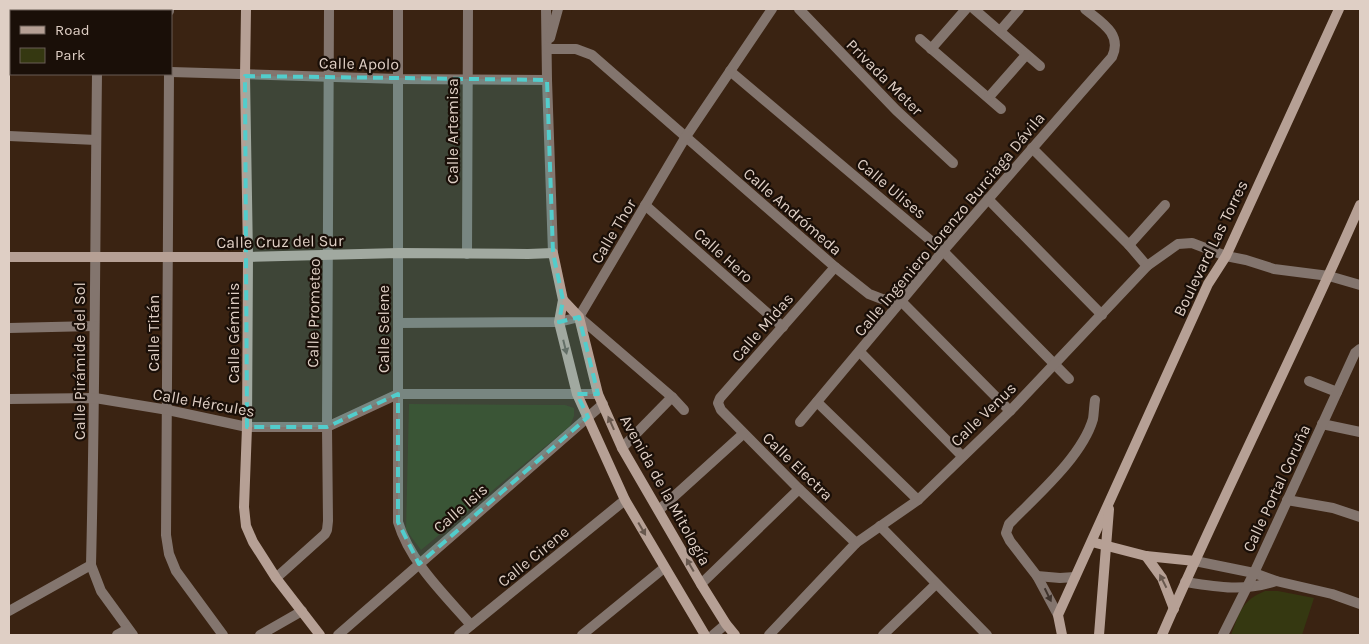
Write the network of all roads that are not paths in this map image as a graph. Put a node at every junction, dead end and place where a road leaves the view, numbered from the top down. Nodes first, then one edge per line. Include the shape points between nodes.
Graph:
1 (246, 9) edge
2 (329, 9) edge
3 (398, 9) edge
4 (468, 9) edge
5 (546, 9) edge
6 (558, 9) edge
7 (772, 9) edge
8 (799, 9) edge
9 (966, 9) edge
10 (974, 9) edge
11 (1019, 9) edge
12 (1339, 9) edge
13 (1088, 10) edge
14 (1000, 31) junction
15 (920, 39) dead end
16 (931, 48) junction
17 (548, 49) junction
18 (1026, 55) junction
19 (1040, 66) dead end
20 (730, 71) junction
21 (172, 73) edge
22 (97, 75) edge
23 (170, 75) edge
24 (245, 76) junction
25 (329, 78) junction
26 (399, 79) junction
27 (467, 80) junction
28 (547, 80) junction
29 (989, 97) junction
30 (1001, 109) dead end
31 (9, 136) edge
32 (685, 138) junction
33 (96, 140) junction
34 (1032, 148) junction
35 (953, 164) dead end
36 (988, 199) junction
37 (645, 205) junction
38 (1165, 205) dead end
39 (1360, 205) edge
40 (1129, 245) junction
41 (943, 251) junction
42 (399, 253) junction
43 (553, 253) junction
44 (468, 254) junction
45 (328, 255) junction
46 (95, 256) junction
47 (1226, 256) junction
48 (9, 257) edge
49 (167, 257) junction
50 (248, 257) junction
51 (1147, 266) junction
52 (835, 267) junction
53 (1329, 276) junction
54 (1360, 285) edge
55 (562, 300) junction
56 (900, 301) junction
57 (1102, 315) junction
58 (579, 317) junction
59 (559, 322) junction
60 (398, 323) junction
61 (94, 326) junction
62 (9, 328) edge
63 (782, 328) junction
64 (1357, 351) edge
65 (860, 352) junction
66 (1054, 364) junction
67 (1069, 379) dead end
68 (1309, 381) dead end
69 (1337, 392) junction
70 (398, 394) junction
71 (577, 394) junction
72 (598, 394) junction
73 (672, 397) junction
74 (95, 398) junction
75 (9, 399) edge
76 (1095, 400) dead end
77 (817, 402) junction
78 (603, 404) junction
79 (168, 410) junction
80 (684, 410) dead end
81 (721, 410) joint
82 (1010, 411) junction
83 (588, 417) junction
84 (800, 422) dead end
85 (1322, 424) junction
86 (326, 426) junction
87 (247, 427) junction
88 (1360, 432) edge
89 (743, 434) junction
90 (622, 448) junction
91 (962, 456) junction
92 (799, 489) junction
93 (625, 500) junction
94 (918, 500) junction
95 (1287, 500) junction
96 (1110, 501) junction
97 (659, 510) junction
98 (1360, 516) edge
99 (880, 526) junction
100 (1092, 542) junction
101 (856, 543) junction
102 (1106, 546) junction
103 (1146, 556) junction
104 (1195, 561) junction
105 (419, 564) junction
106 (91, 565) junction
107 (664, 568) junction
108 (1254, 573) junction
109 (1038, 576) junction
110 (1076, 577) junction
111 (276, 578) junction
112 (1276, 581) junction
113 (1185, 582) junction
114 (701, 584) junction
115 (936, 584) junction
116 (1246, 588) junction
117 (1360, 604) edge
118 (1174, 609) junction
119 (9, 611) edge
120 (302, 611) junction
121 (1058, 615) junction
122 (726, 624) junction
123 (471, 626) junction
124 (130, 632) edge
125 (1059, 634) edge
126 (117, 635) edge
127 (223, 635) edge
128 (260, 635) edge
129 (320, 635) edge
130 (338, 635) edge
131 (459, 635) edge
132 (582, 635) edge
133 (706, 635) edge
134 (712, 635) edge
135 (735, 635) edge
136 (769, 635) edge
137 (883, 635) edge
138 (987, 635) edge
139 (1099, 635) edge
140 (1162, 635) edge
141 (1223, 635) edge

1 - 24 street, Calle Géminis
2 - 25 street, Calle Prometeo
3 - 26 street, Calle Selene
4 - 27 street, Calle Artemisa
5 - 17 street
6 - 17 street
7 - 20 street, Calle Thor
8 - 35 street, Privada Meter
9 - 16 street
10 - 14 street
11 - 14 street
12 - 47 street, Boulevard Las Torres
13 - 34 street, Calle Ingeniero Lorenzo Burciaga Dávila via 1113,34 1116,45 1112,57
14 - 18 street
15 - 16 street
16 - 29 street
17 - 28 street
17 - 32 street, Calle Andrómeda via 576,49 592,55
18 - 19 street
18 - 29 street
20 - 32 street, Calle Thor
20 - 41 street, Calle Ulises
21 - 24 street, Calle Apolo
22 - 33 street, Calle Pirámide del Sol
23 - 49 street, Calle Titán
24 - 25 street, Calle Apolo
24 - 50 street, Calle Géminis
25 - 26 street, Calle Apolo
25 - 45 street, Calle Prometeo
26 - 27 street, Calle Apolo
26 - 42 street, Calle Selene
27 - 28 street, Calle Apolo
27 - 44 street, Calle Artemisa
28 - 43 street
29 - 30 street
31 - 33 street
32 - 37 street, Calle Thor
32 - 52 street, Calle Andrómeda
33 - 46 street, Calle Pirámide del Sol
34 - 36 street, Calle Ingeniero Lorenzo Burciaga Dávila
34 - 40 street
36 - 41 street, Calle Ingeniero Lorenzo Burciaga Dávila
36 - 57 street
37 - 58 street, Calle Thor
37 - 63 street, Calle Hero
38 - 40 street
39 - 53 street
40 - 51 street
41 - 56 street, Calle Ingeniero Lorenzo Burciaga Dávila
41 - 66 street, Calle Ulises
42 - 44 street, Calle Cruz del Sur
42 - 45 street, Calle Cruz del Sur
42 - 60 street, Calle Selene
43 - 44 street, Calle Cruz del Sur
43 - 55 street
45 - 50 street, Calle Cruz del Sur
45 - 86 street, Calle Prometeo
46 - 48 street, Calle Cruz del Sur
46 - 49 street, Calle Cruz del Sur
46 - 61 street, Calle Pirámide del Sol
47 - 51 street, Calle Venus via 1184,243 1172,247
47 - 53 street, Calle Venus via 1274,269
47 - 96 street, Boulevard Las Torres via 1208,284
49 - 50 street, Calle Cruz del Sur
49 - 79 street, Calle Titán
50 - 87 street, Calle Géminis
51 - 57 street, Calle Venus
52 - 56 street, Calle Andrómeda via 869,294
52 - 63 street, Calle Midas
53 - 54 street, Calle Venus
53 - 104 street
55 - 58 street
55 - 59 street
56 - 65 street, Calle Ingeniero Lorenzo Burciaga Dávila
56 - 82 street
57 - 66 street, Calle Venus
58 - 59 street
58 - 72 street, Avenida de la Mitología
58 - 73 street
59 - 60 street
59 -> 71 street
60 - 70 street, Calle Selene
61 - 62 street
61 - 74 street, Calle Pirámide del Sol
63 - 81 street, Calle Midas via 720,398
64 - 69 street, Calle Portal Coruña
65 - 77 street, Calle Ingeniero Lorenzo Burciaga Dávila
65 - 91 street
66 - 67 street, Calle Ulises
66 - 82 street, Calle Venus
68 - 69 street
69 - 85 street, Calle Portal Coruña
70 - 71 street, Calle Hércules
70 - 86 street, Calle Hércules
70 - 105 street, Calle Selene via 398,522 403,538
71 - 72 street, Calle Hércules
71 - 83 street
72 - 78 street, Avenida de la Mitología
73 - 80 street
73 - 90 street
74 - 75 street, Calle Hércules
74 - 79 street, Calle Hércules
74 - 106 street, Calle Pirámide del Sol
76 - 109 street via 1093,418 1082,443 1068,463 1007,528 1008,537
77 - 84 street, Calle Ingeniero Lorenzo Burciaga Dávila
77 - 94 street
78 - 83 street, Calle Isis
90 -> 78 street, Avenida de la Mitología
79 - 87 street, Calle Hércules
79 - 127 street, Calle Titán via 166,535 169,554 176,571
81 - 89 street, Calle Electra
82 - 91 street, Calle Venus
83 - 93 street
83 - 105 street, Calle Isis
85 - 88 street
85 - 95 street, Calle Portal Coruña
86 - 87 street, Calle Hércules
86 - 111 street, Calle Prometeo via 328,528
87 - 111 street, Calle Géminis via 246,526
89 - 92 street, Calle Electra
89 - 97 street
90 - 97 street, Avenida de la Mitología
91 - 94 street, Calle Venus
92 - 101 street, Calle Electra
92 - 114 street
93 -> 107 street
93 - 123 street, Calle Cirene
94 - 99 street, Calle Venus
95 - 98 street
95 - 108 street, Calle Portal Coruña
96 - 100 street, Boulevard Las Torres
96 - 102 street, Boulevard Las Torres
114 -> 97 street, Avenida de la Mitología
99 - 101 street, Calle Venus
99 - 115 street
100 - 102 street
100 - 110 street, Boulevard Las Torres
101 - 136 street, Calle Venus
102 - 103 street
102 - 139 street, Boulevard Las Torres
103 - 104 street
118 -> 103 street via 1162,578
104 - 108 street
104 - 113 street
105 - 123 street, Calle Selene
105 - 130 street, Calle Isis
106 - 119 street
106 - 124 street, Calle Pirámide del Sol via 101,591
107 - 132 street
107 - 133 street
108 - 112 street
108 - 116 street, Calle Portal Coruña
109 - 110 street
109 -> 121 street
110 - 121 street, Boulevard Las Torres
111 - 120 street, Calle Géminis
112 - 116 street
112 - 117 street
113 - 116 street
113 - 118 street
114 - 122 street, Avenida de la Mitología
115 - 137 street
115 - 138 street
116 - 141 street, Calle Portal Coruña
118 - 140 street
120 - 128 street
120 - 129 street, Calle Géminis
121 - 125 street
122 - 134 street
122 - 135 street, Avenida de la Mitología
123 - 131 street, Calle Cirene
124 - 126 street

